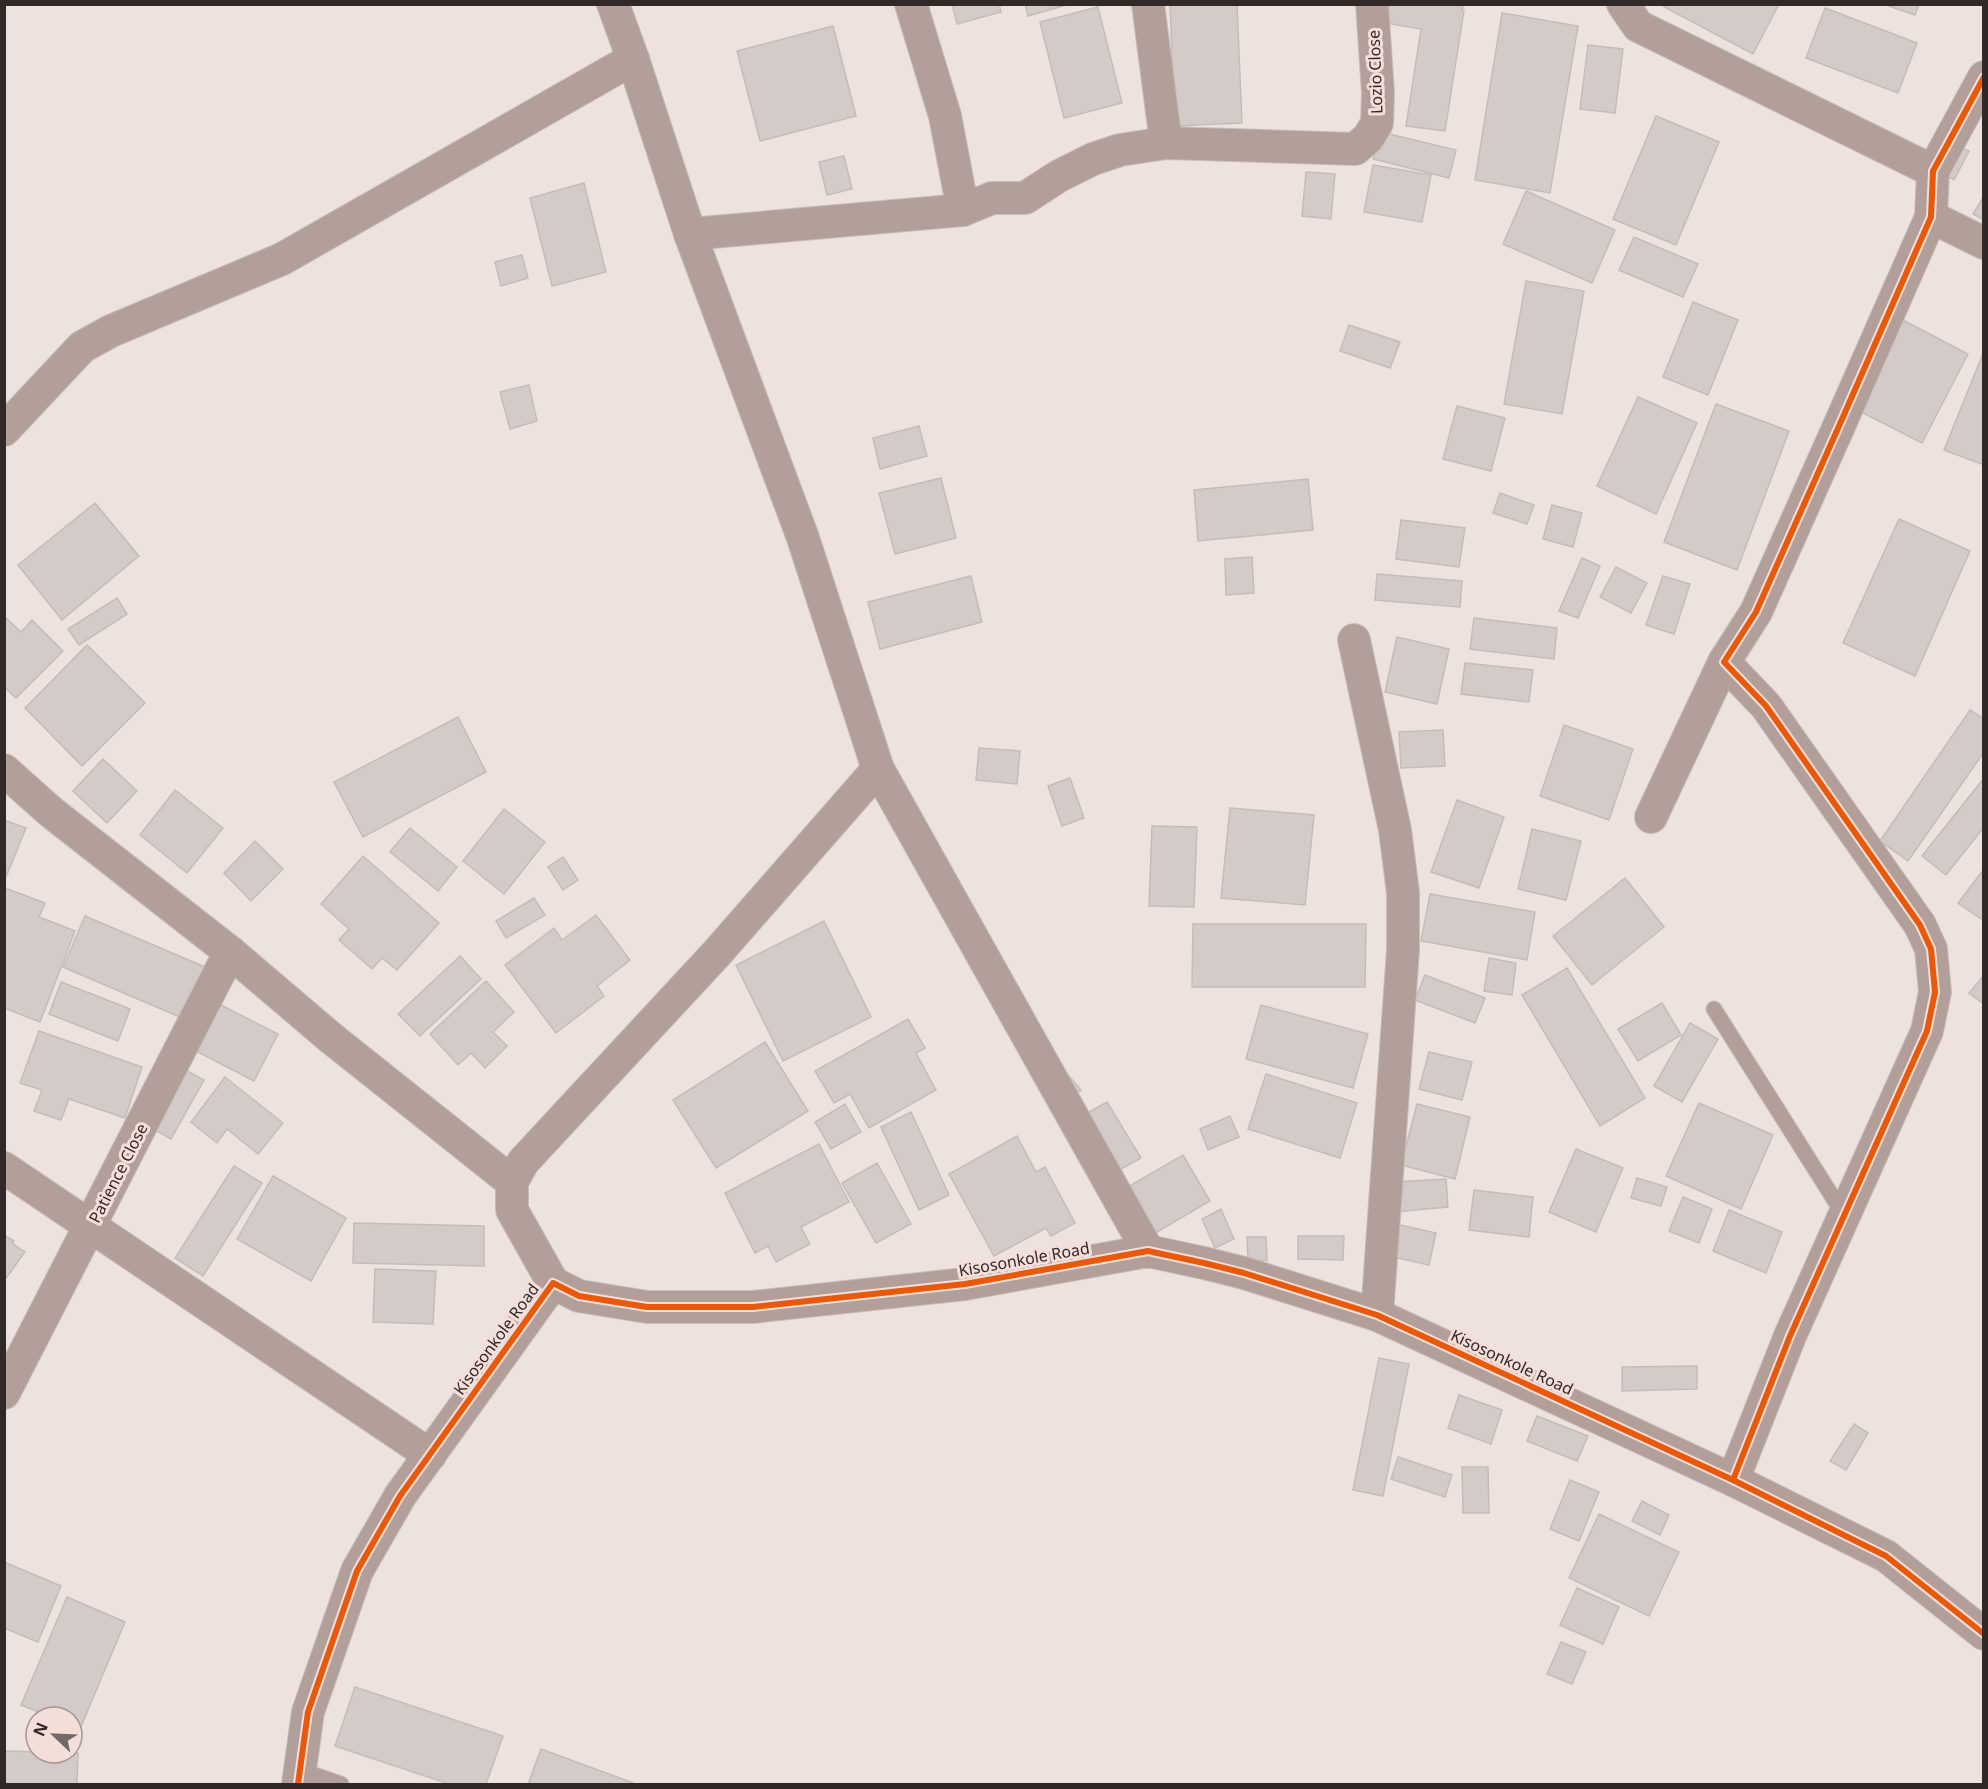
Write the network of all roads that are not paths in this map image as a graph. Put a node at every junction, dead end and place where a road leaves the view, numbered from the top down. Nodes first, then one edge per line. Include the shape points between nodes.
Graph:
1 (613, 4) edge
2 (911, 4) edge
3 (1148, 4) edge
4 (1372, 4) edge
5 (1623, 4) edge
6 (633, 58) junction
7 (1983, 77) edge
8 (1166, 143) junction
9 (1933, 171) junction
10 (963, 210) junction
11 (1931, 217) junction
12 (690, 234) junction
13 (1983, 243) edge
14 (4, 430) edge
15 (1354, 640) dead end
16 (1724, 662) junction
17 (879, 769) junction
18 (4, 771) edge
19 (1651, 817) dead end
20 (230, 952) junction
21 (1714, 1009) dead end
22 (4, 1168) edge
23 (512, 1182) junction
24 (1844, 1215) junction
25 (91, 1226) junction
26 (1148, 1251) junction
27 (553, 1283) junction
28 (1377, 1315) junction
29 (4, 1393) edge
30 (429, 1455) junction
31 (1732, 1480) junction
32 (1983, 1634) edge
33 (299, 1777) edge
34 (341, 1785) edge

1 - 6 street
2 - 10 street via 945,116
3 - 8 street
4 - 8 street, Lozio Close via 1377,123 1355,149
5 - 9 street via 1638,26
6 - 12 street
6 - 14 street via 282,259 82,347
7 - 9 street
8 - 10 street via 1120,150 1093,159 1025,198 992,198
9 - 11 street
10 - 12 street
11 - 13 street
11 - 16 street via 1756,612
12 - 17 street via 803,538
15 - 28 street via 1395,830 1403,893 1403,950
16 - 19 street
16 - 24 street via 1766,706 1920,925 1931,949 1935,992 1927,1031
17 - 23 street via 717,953 523,1162
17 - 26 street
18 - 20 street
20 - 23 street
20 - 25 street, Patience Close
21 - 24 lane
22 - 25 street
23 - 27 street via 512,1210
24 - 31 street
25 - 29 street, Patience Close
25 - 30 street
26 - 27 street, Kisosonkole Road via 965,1284 753,1307 647,1307 579,1296
26 - 28 street, Kisosonkole Road via 1244,1273
27 - 30 street, Kisosonkole Road
28 - 31 street, Kisosonkole Road
30 - 33 street, Kisosonkole Road via 400,1496 357,1571 308,1712
31 - 32 street, Kisosonkole Road via 1886,1556
33 - 34 lane

